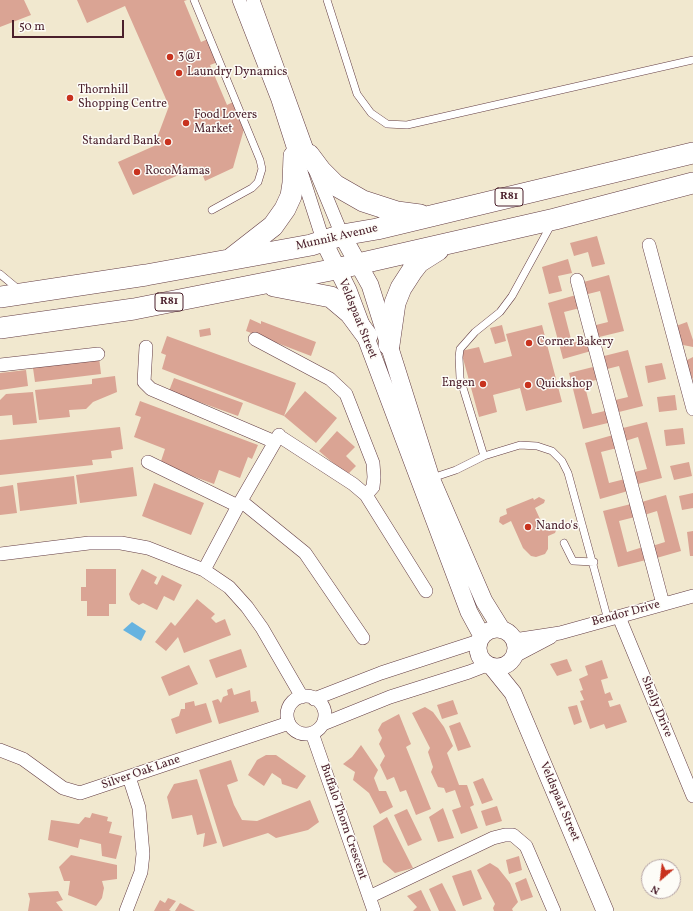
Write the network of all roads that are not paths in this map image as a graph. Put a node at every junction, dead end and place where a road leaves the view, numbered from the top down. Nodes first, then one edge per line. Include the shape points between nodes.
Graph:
1 (194, 0) edge
2 (239, 0) edge
3 (253, 0) edge
4 (328, 0) edge
5 (693, 60) edge
6 (693, 153) edge
7 (302, 155) junction
8 (693, 183) edge
9 (212, 210) dead end
10 (428, 216) junction
11 (555, 219) junction
12 (332, 238) junction
13 (449, 244) junction
14 (649, 245) dead end
15 (230, 260) junction
16 (359, 264) junction
17 (336, 269) junction
18 (0, 274) edge
19 (577, 280) dead end
20 (263, 284) junction
21 (25, 293) junction
22 (0, 297) edge
23 (0, 328) edge
24 (367, 336) junction
25 (255, 339) dead end
26 (389, 345) junction
27 (146, 347) dead end
28 (98, 354) dead end
29 (0, 365) edge
30 (693, 409) edge
31 (279, 436) junction
32 (484, 456) junction
33 (148, 462) dead end
34 (431, 478) junction
35 (366, 496) junction
36 (239, 504) junction
37 (564, 542) dead end
38 (0, 554) edge
39 (594, 562) junction
40 (204, 570) junction
41 (426, 591) dead end
42 (693, 596) edge
43 (663, 604) junction
44 (614, 618) junction
45 (363, 638) dead end
46 (481, 639) junction
47 (510, 647) junction
48 (490, 666) junction
49 (513, 693) junction
50 (308, 698) junction
51 (289, 723) junction
52 (323, 724) junction
53 (312, 733) junction
54 (0, 750) edge
55 (129, 777) junction
56 (693, 796) edge
57 (369, 897) junction
58 (126, 911) edge
59 (374, 911) edge
60 (554, 911) edge
61 (605, 911) edge

1 - 9 lane via 262,169 258,182 252,188
2 - 7 street, Veldspaat Street
3 - 7 street, Veldspaat Street
4 - 5 lane via 357,94 371,113 387,124 407,125
6 - 10 main road, Munnik Avenue / R81
7 - 10 main road via 335,185 363,201 397,212
7 - 12 street, Veldspaat Street
7 - 12 street, Veldspaat Street
7 - 15 main road via 285,209 273,226
8 - 11 main road, R81
10 - 12 main road, Munnik Avenue / R81
11 - 13 main road, R81
11 - 32 lane via 512,296 500,312 475,332 460,349 460,378
12 - 15 main road, Munnik Avenue / R81 via 312,245
12 - 16 street, Veldspaat Street
12 - 17 street, Veldspaat Street
13 - 16 main road, R81
13 - 26 main road via 428,256 412,271 395,303
14 - 30 street
15 - 21 main road, Munnik Avenue / R81 via 146,276
16 - 17 main road, R81
16 - 26 street, Veldspaat Street via 370,285
17 - 20 main road, R81
17 - 24 street, Veldspaat Street via 348,290
18 - 21 lane
19 - 43 street
20 - 23 main road, R81 via 134,309
20 - 24 main road via 331,297 350,313
21 - 22 main road, Munnik Avenue / R81
24 - 46 street, Veldspaat Street
25 - 35 street via 330,380 346,394 373,463 373,487
26 - 34 street, Veldspaat Street
27 - 31 street via 144,382 151,389
28 - 29 street
31 - 35 street via 353,484
31 - 36 street
32 - 34 lane via 456,470
32 - 39 lane via 520,445 537,446 552,451 562,461 568,473
33 - 36 street
34 - 47 street, Veldspaat Street via 484,601
35 - 41 street
36 - 40 street
36 - 45 street via 305,554
37 - 39 lane via 573,561
38 - 40 street via 76,545 121,543 148,548
39 - 44 lane
40 - 50 street via 229,587 248,607
42 - 43 street, Bendor Drive
43 - 44 street, Bendor Drive
44 - 47 street, Bendor Drive
44 - 56 street, Shelly Drive
46 - 47 street via 488,632
46 - 48 street via 479,654
46 - 50 street
47 - 48 street via 502,666
47 - 49 street, Veldspaat Street
48 - 49 street, Veldspaat Street
48 - 52 street via 390,697
49 - 61 street, Veldspaat Street
50 - 51 street via 297,699 289,707
50 - 52 street via 323,707
51 - 53 street via 302,734
51 - 55 street, Silver Oak Lane
52 - 53 street
53 - 57 street, Buffalo Thorn Crescent
54 - 55 street, Silver Oak Lane via 23,759 63,788 75,792 87,792
55 - 58 street via 139,808 143,854 141,872
57 - 59 street, Buffalo Thorn Crescent
57 - 60 street via 493,838 513,835 526,846

